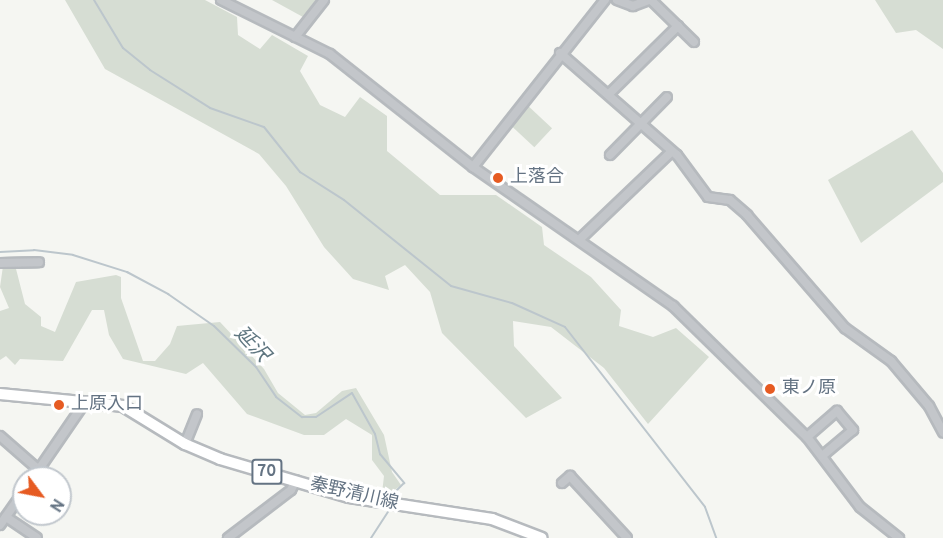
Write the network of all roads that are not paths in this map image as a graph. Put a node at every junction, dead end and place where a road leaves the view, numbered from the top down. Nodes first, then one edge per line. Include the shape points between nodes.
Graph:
1 (221, 0) edge
2 (324, 0) edge
3 (605, 0) edge
4 (617, 0) edge
5 (650, 0) edge
6 (678, 26) junction
7 (295, 37) junction
8 (694, 42) dead end
9 (560, 53) junction
10 (609, 94) junction
11 (667, 98) dead end
12 (640, 124) junction
13 (670, 153) junction
14 (610, 155) dead end
15 (473, 167) junction
16 (580, 239) junction
17 (39, 262) dead end
18 (0, 263) edge
19 (0, 394) edge
20 (87, 401) junction
21 (197, 414) dead end
22 (943, 432) edge
23 (0, 436) edge
24 (807, 437) junction
25 (185, 444) junction
26 (822, 456) junction
27 (34, 466) edge
28 (42, 466) edge
29 (296, 480) junction
30 (562, 483) dead end
31 (12, 507) edge
32 (2, 521) edge
33 (37, 538) edge
34 (228, 538) edge
35 (542, 538) edge
36 (627, 538) edge
37 (899, 538) edge

1 - 7 street
2 - 7 street
3 - 9 street
4 - 5 street via 633,6
5 - 6 street
6 - 8 street
6 - 10 street
7 - 15 street via 365,79
9 - 10 street
9 - 15 street
10 - 12 street
11 - 12 street
12 - 13 street
12 - 14 street
13 - 16 street
13 - 22 street via 678,155 708,197 730,200 747,215 845,328 891,361 929,406
15 - 16 street
16 - 24 street via 673,306
17 - 18 street
19 - 20 main road, 秦野清川線 / 70
20 - 25 main road, 秦野清川線 / 70 via 130,408
20 - 28 street
21 - 25 street
23 - 27 street
24 - 26 street
24 - 26 street via 837,411 853,430
25 - 29 main road, 秦野清川線 / 70
26 - 37 street via 860,507
29 - 34 street via 291,490
29 - 35 main road, 秦野清川線 / 70 via 349,496 492,519
30 - 36 street via 570,476
31 - 32 street
32 - 33 street

